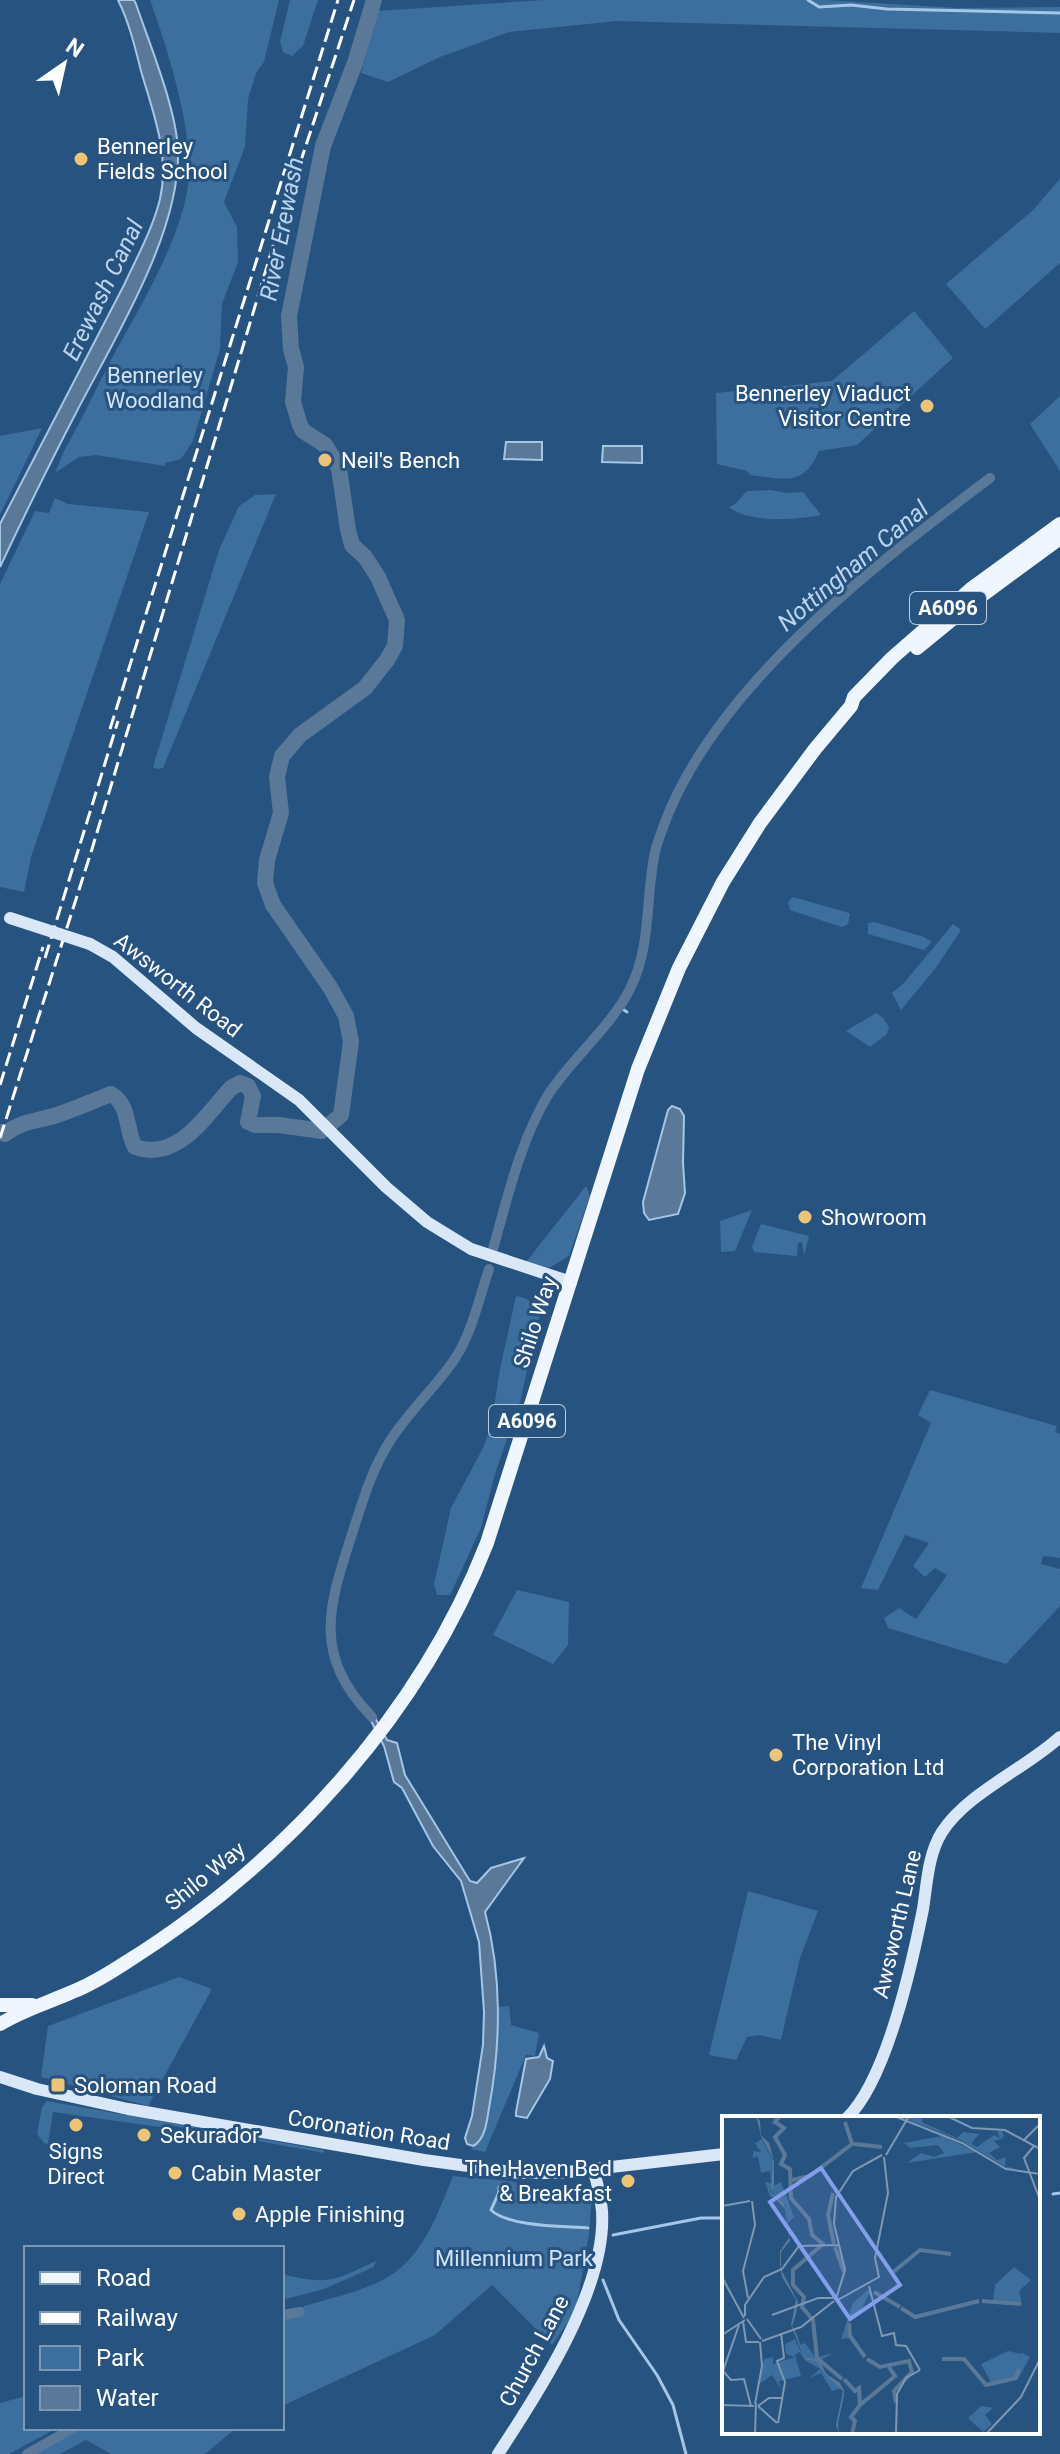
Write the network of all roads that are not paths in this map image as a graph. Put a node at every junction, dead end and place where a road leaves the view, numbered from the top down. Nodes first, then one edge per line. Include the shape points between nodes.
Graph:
1 (1060, 524) edge
2 (1060, 538) edge
3 (851, 706) junction
4 (5, 917) edge
5 (571, 1282) junction
6 (1060, 1737) edge
7 (0, 2005) edge
8 (35, 2005) junction
9 (0, 2024) edge
10 (0, 2077) edge
11 (849, 2116) edge
12 (722, 2154) edge
13 (593, 2168) junction
14 (498, 2454) edge

1 - 3 main road, Shilo Way / A6096 via 921,632 854,697
2 - 3 main road, Shilo Way / A6096 via 977,599
3 - 5 main road, Shilo Way / A6096 via 760,823 692,940 646,1048
4 - 5 street, Awsworth Road, bridge via 90,944 113,957 196,1028 284,1088 406,1206 455,1240
5 - 8 main road, Shilo Way / A6096 via 474,1575 441,1641 394,1713 316,1806 225,1890 126,1962 75,1991
6 - 11 street, Awsworth Lane via 968,1805 942,1832 886,2046 867,2094
7 - 8 main road, Shilo Way / A6096
8 - 9 main road, Shilo Way / A6096
10 - 13 street, Coronation Road via 128,2109 424,2160 519,2173
12 - 13 street
13 - 14 street, Church Lane via 602,2220 587,2292 531,2405

